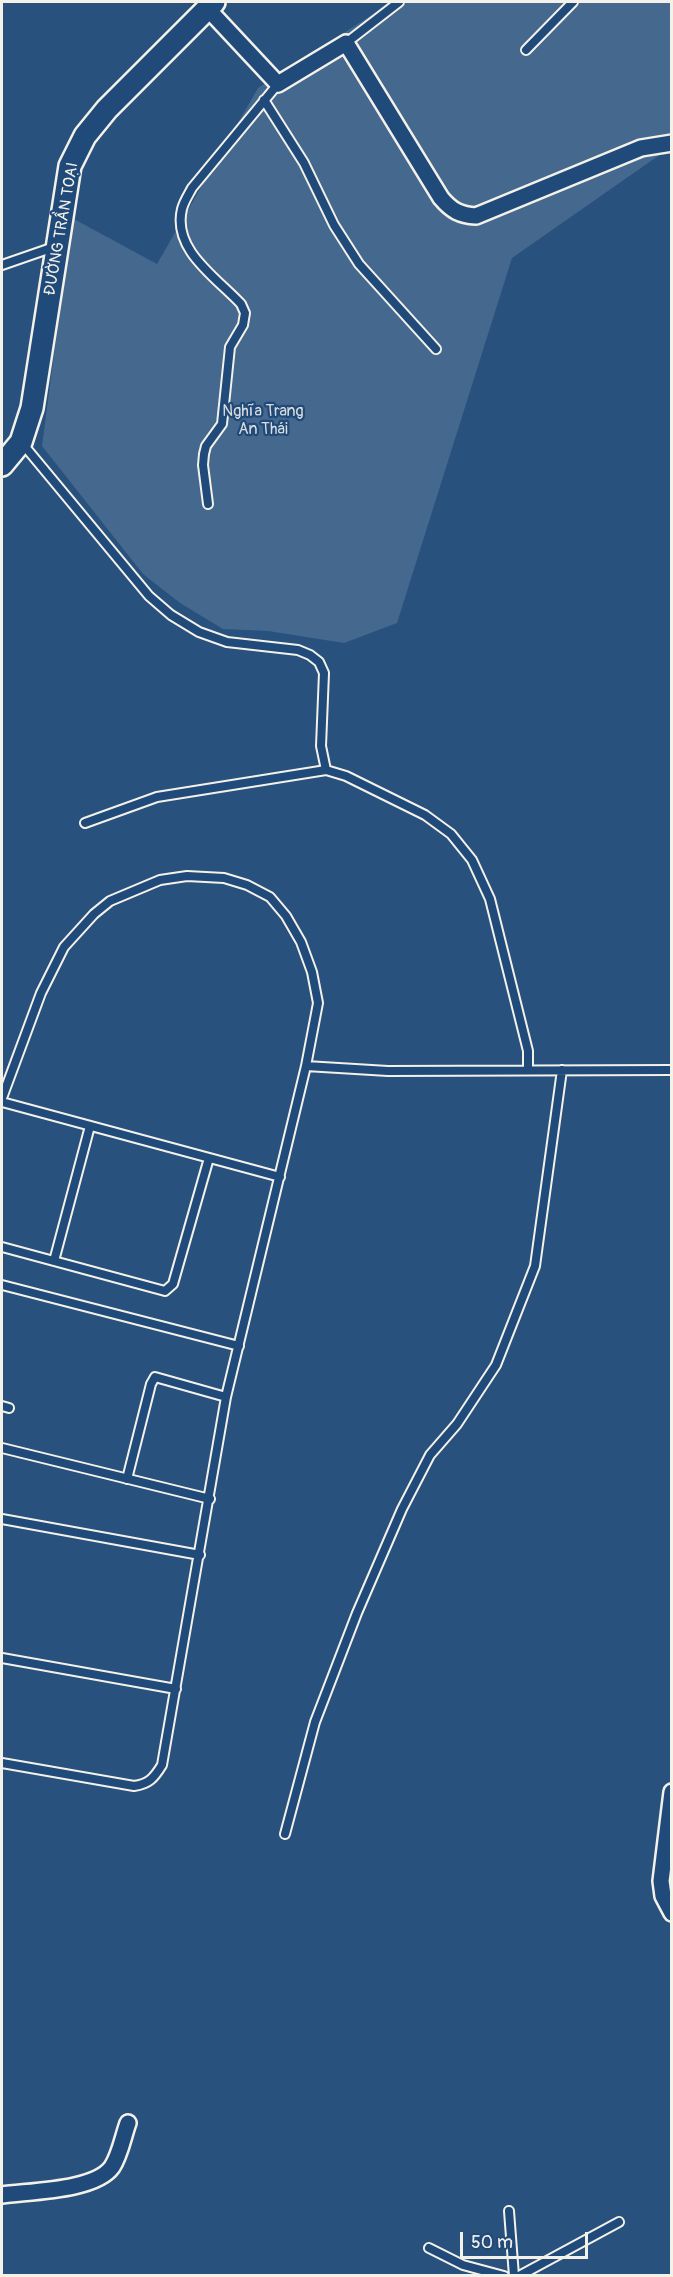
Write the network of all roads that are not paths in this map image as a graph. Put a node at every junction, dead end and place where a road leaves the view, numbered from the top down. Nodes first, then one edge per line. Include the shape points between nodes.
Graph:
1 (399, 2) edge
2 (573, 2) edge
3 (211, 5) edge
4 (346, 42) junction
5 (526, 50) dead end
6 (278, 84) junction
7 (264, 100) junction
8 (672, 143) edge
9 (58, 245) junction
10 (2, 265) edge
11 (436, 349) dead end
12 (21, 442) junction
13 (2, 465) edge
14 (208, 504) dead end
15 (326, 770) junction
16 (85, 823) dead end
17 (306, 1066) junction
18 (528, 1070) junction
19 (562, 1070) junction
20 (672, 1070) edge
21 (4, 1082) edge
22 (2, 1100) edge
23 (90, 1126) junction
24 (209, 1158) junction
25 (280, 1177) junction
26 (2, 1247) edge
27 (54, 1261) junction
28 (2, 1285) edge
29 (239, 1346) junction
30 (226, 1397) junction
31 (2, 1448) edge
32 (127, 1479) junction
33 (210, 1498) junction
34 (2, 1519) edge
35 (200, 1555) junction
36 (2, 1658) edge
37 (176, 1689) junction
38 (2, 1763) edge
39 (672, 1792) edge
40 (285, 1834) dead end
41 (672, 1913) edge
42 (128, 2123) dead end
43 (2, 2195) edge
44 (509, 2211) dead end
45 (619, 2222) dead end
46 (429, 2248) dead end
47 (504, 2276) edge
48 (514, 2276) edge
49 (519, 2276) edge

1 - 4 lane
2 - 5 lane
3 - 6 street
3 - 9 street, ĐƯỜNG TRẦN TOẠI via 106,109 86,136 70,166
4 - 6 street
4 - 8 street via 441,198 462,215 476,216 641,148
6 - 7 lane
7 - 11 lane via 304,163 334,225 359,264
7 - 14 lane via 192,188 182,207 185,244 245,313 243,325 230,347 222,424 204,454
9 - 10 lane
9 - 12 street, ĐƯỜNG TRẦN TOẠI via 32,408
12 - 13 street, ĐƯỜNG TRẦN TOẠI
12 - 15 lane via 148,596 171,615 199,632 227,642 298,650 319,662 324,673 321,746
15 - 16 lane via 157,797
15 - 18 lane via 425,815 451,834 472,860 490,899 528,1051
17 - 18 lane via 388,1071
17 - 21 lane via 318,1003 301,942 286,916 270,897 247,885 187,876 160,880 110,901 64,947
17 - 25 lane
18 - 19 lane
19 - 20 lane
19 - 40 lane via 535,1266 496,1365 457,1424 430,1455 402,1509 315,1722
21 - 22 lane
22 - 23 lane
23 - 24 lane
23 - 27 lane
24 - 25 lane
24 - 27 lane via 171,1287 165,1291
25 - 29 lane
26 - 27 lane
28 - 29 lane
29 - 30 lane
30 - 32 lane via 156,1377 151,1383
30 - 33 lane
31 - 32 lane
32 - 33 lane
33 - 35 lane
34 - 35 lane
35 - 37 lane
36 - 37 lane
37 - 38 lane via 162,1765 146,1785
39 - 41 street via 661,1881
42 - 43 street via 113,2166 107,2172 55,2190
44 - 48 lane
45 - 49 lane
46 - 47 lane via 463,2265

